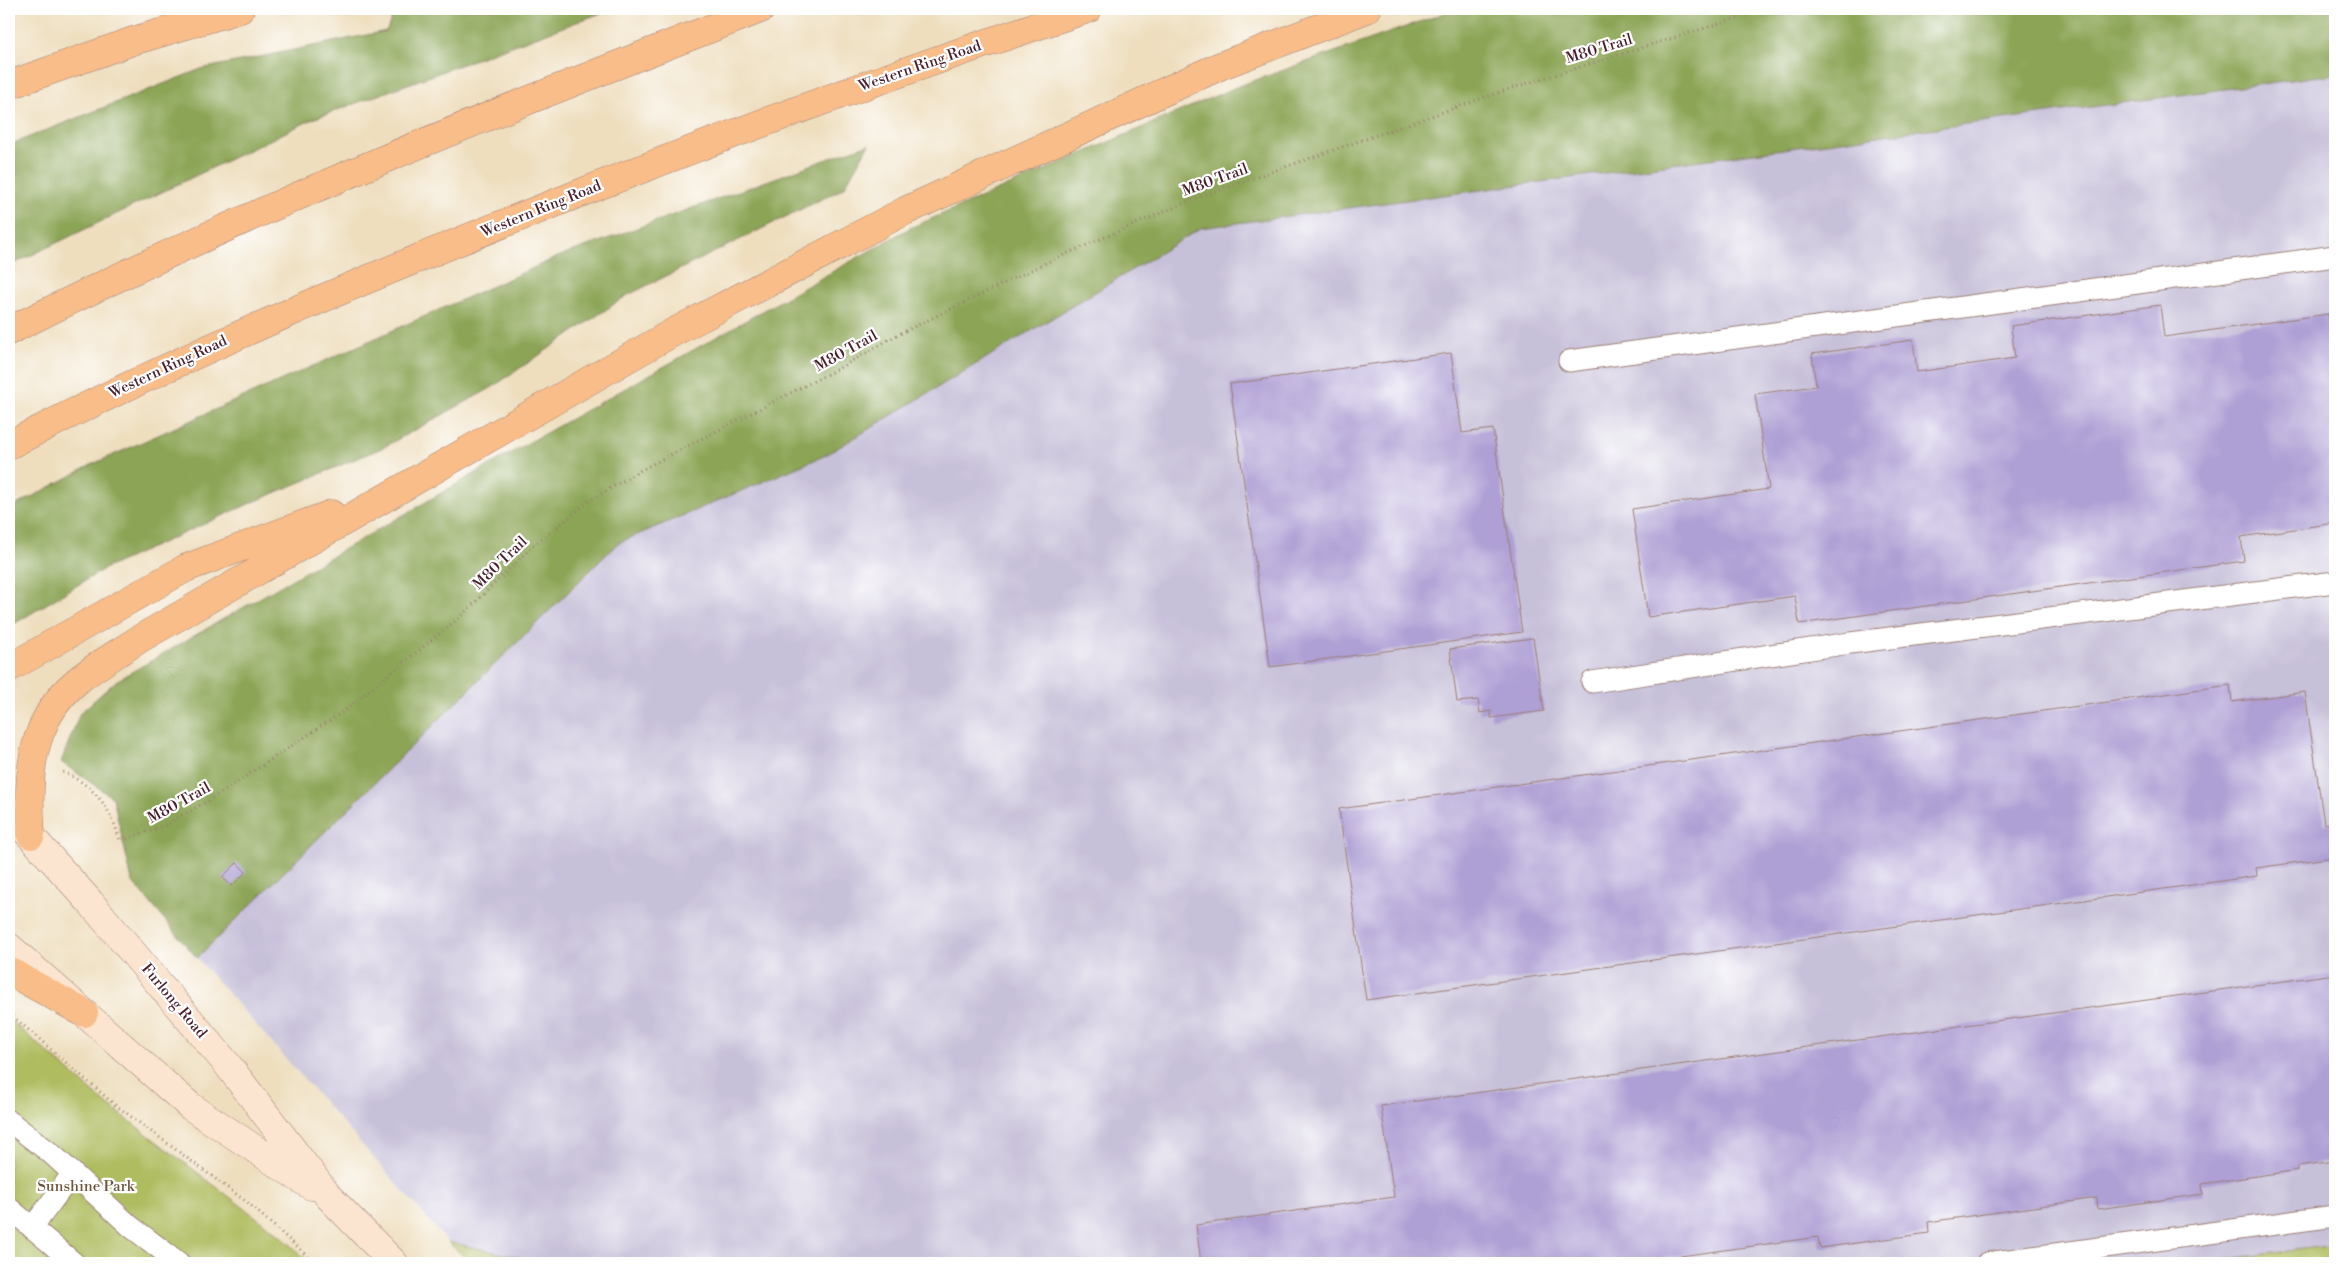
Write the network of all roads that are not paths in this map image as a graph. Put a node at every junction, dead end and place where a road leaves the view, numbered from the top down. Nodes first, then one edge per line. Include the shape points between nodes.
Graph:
1 (240, 9) edge
2 (761, 9) edge
3 (1088, 9) edge
4 (1367, 9) edge
5 (9, 85) edge
6 (2335, 256) edge
7 (9, 331) edge
8 (1569, 360) dead end
9 (9, 445) edge
10 (410, 484) junction
11 (2335, 582) edge
12 (9, 668) edge
13 (1592, 682) dead end
14 (9, 812) edge
15 (31, 835) junction
16 (9, 947) edge
17 (9, 971) edge
18 (84, 1013) junction
19 (9, 1121) edge
20 (73, 1173) junction
21 (329, 1197) junction
22 (9, 1208) edge
23 (2335, 1216) edge
24 (32, 1228) junction
25 (74, 1263) edge
26 (179, 1263) edge
27 (394, 1263) edge
28 (1987, 1263) edge

1 - 5 highway via 133,41
2 - 7 highway via 607,68 388,159 199,241
3 - 9 highway, Western Ring Road via 855,88 427,254 238,334
4 - 10 highway via 1220,66 905,211 672,333
6 - 8 lane
10 - 12 highway via 186,568
10 - 15 highway via 141,638 77,681 55,704 35,743 28,795
11 - 13 lane via 1850,643
14 - 15 main road, Furlong Road
15 - 21 main road, Furlong Road via 227,1064
16 - 18 main road, Furlong Road
17 - 18 highway
18 - 21 main road, Furlong Road via 190,1106
19 - 20 lane
20 - 24 lane
20 - 26 lane via 130,1226
21 - 27 main road, Furlong Road
22 - 24 lane
23 - 28 lane
24 - 25 lane

